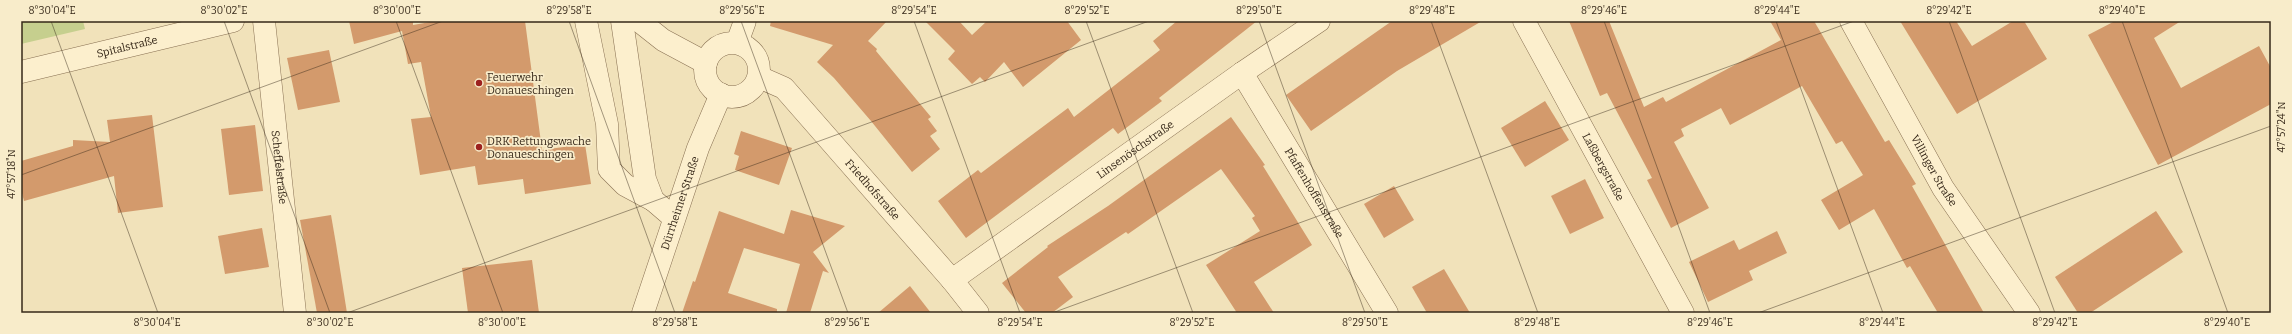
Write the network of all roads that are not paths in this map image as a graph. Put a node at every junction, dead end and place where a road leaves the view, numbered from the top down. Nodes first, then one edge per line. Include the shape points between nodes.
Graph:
1 (233, 21) edge
2 (264, 21) edge
3 (586, 21) edge
4 (622, 21) edge
5 (639, 21) edge
6 (745, 21) edge
7 (1319, 21) edge
8 (1524, 21) edge
9 (1851, 21) edge
10 (208, 24) edge
11 (737, 43) junction
12 (706, 63) junction
13 (21, 72) edge
14 (1242, 73) junction
15 (759, 77) junction
16 (722, 94) junction
17 (653, 200) junction
18 (674, 218) junction
19 (952, 280) junction
20 (295, 313) edge
21 (643, 313) edge
22 (978, 313) edge
23 (1387, 313) edge
24 (1683, 313) edge
25 (2029, 313) edge

1 - 10 street, Spitalstraße
2 - 20 street, Scheffelstraße
3 - 17 street via 607,124 609,170 625,185
4 - 17 street via 645,179
5 - 12 street via 663,40
6 - 11 street
7 - 14 street, Linsenöschstraße
8 - 24 street, Laßbergstraße
9 - 25 street, Villinger Straße via 1943,188
10 - 13 street, Spitalstraße
11 - 12 street via 727,43 718,47 710,54
11 - 15 street via 748,47 756,55 760,66
12 - 16 street via 705,73 708,82
14 - 19 street, Linsenöschstraße
14 - 23 street, Pfaffenhoffenstraße
15 - 16 street via 753,87 744,94 733,97
15 - 19 street, Friedhofstraße via 784,88
16 - 18 street, Dürrheimer Straße via 698,148
17 - 18 street
18 - 21 street, Dürrheimer Straße
19 - 22 street, Friedhofstraße

